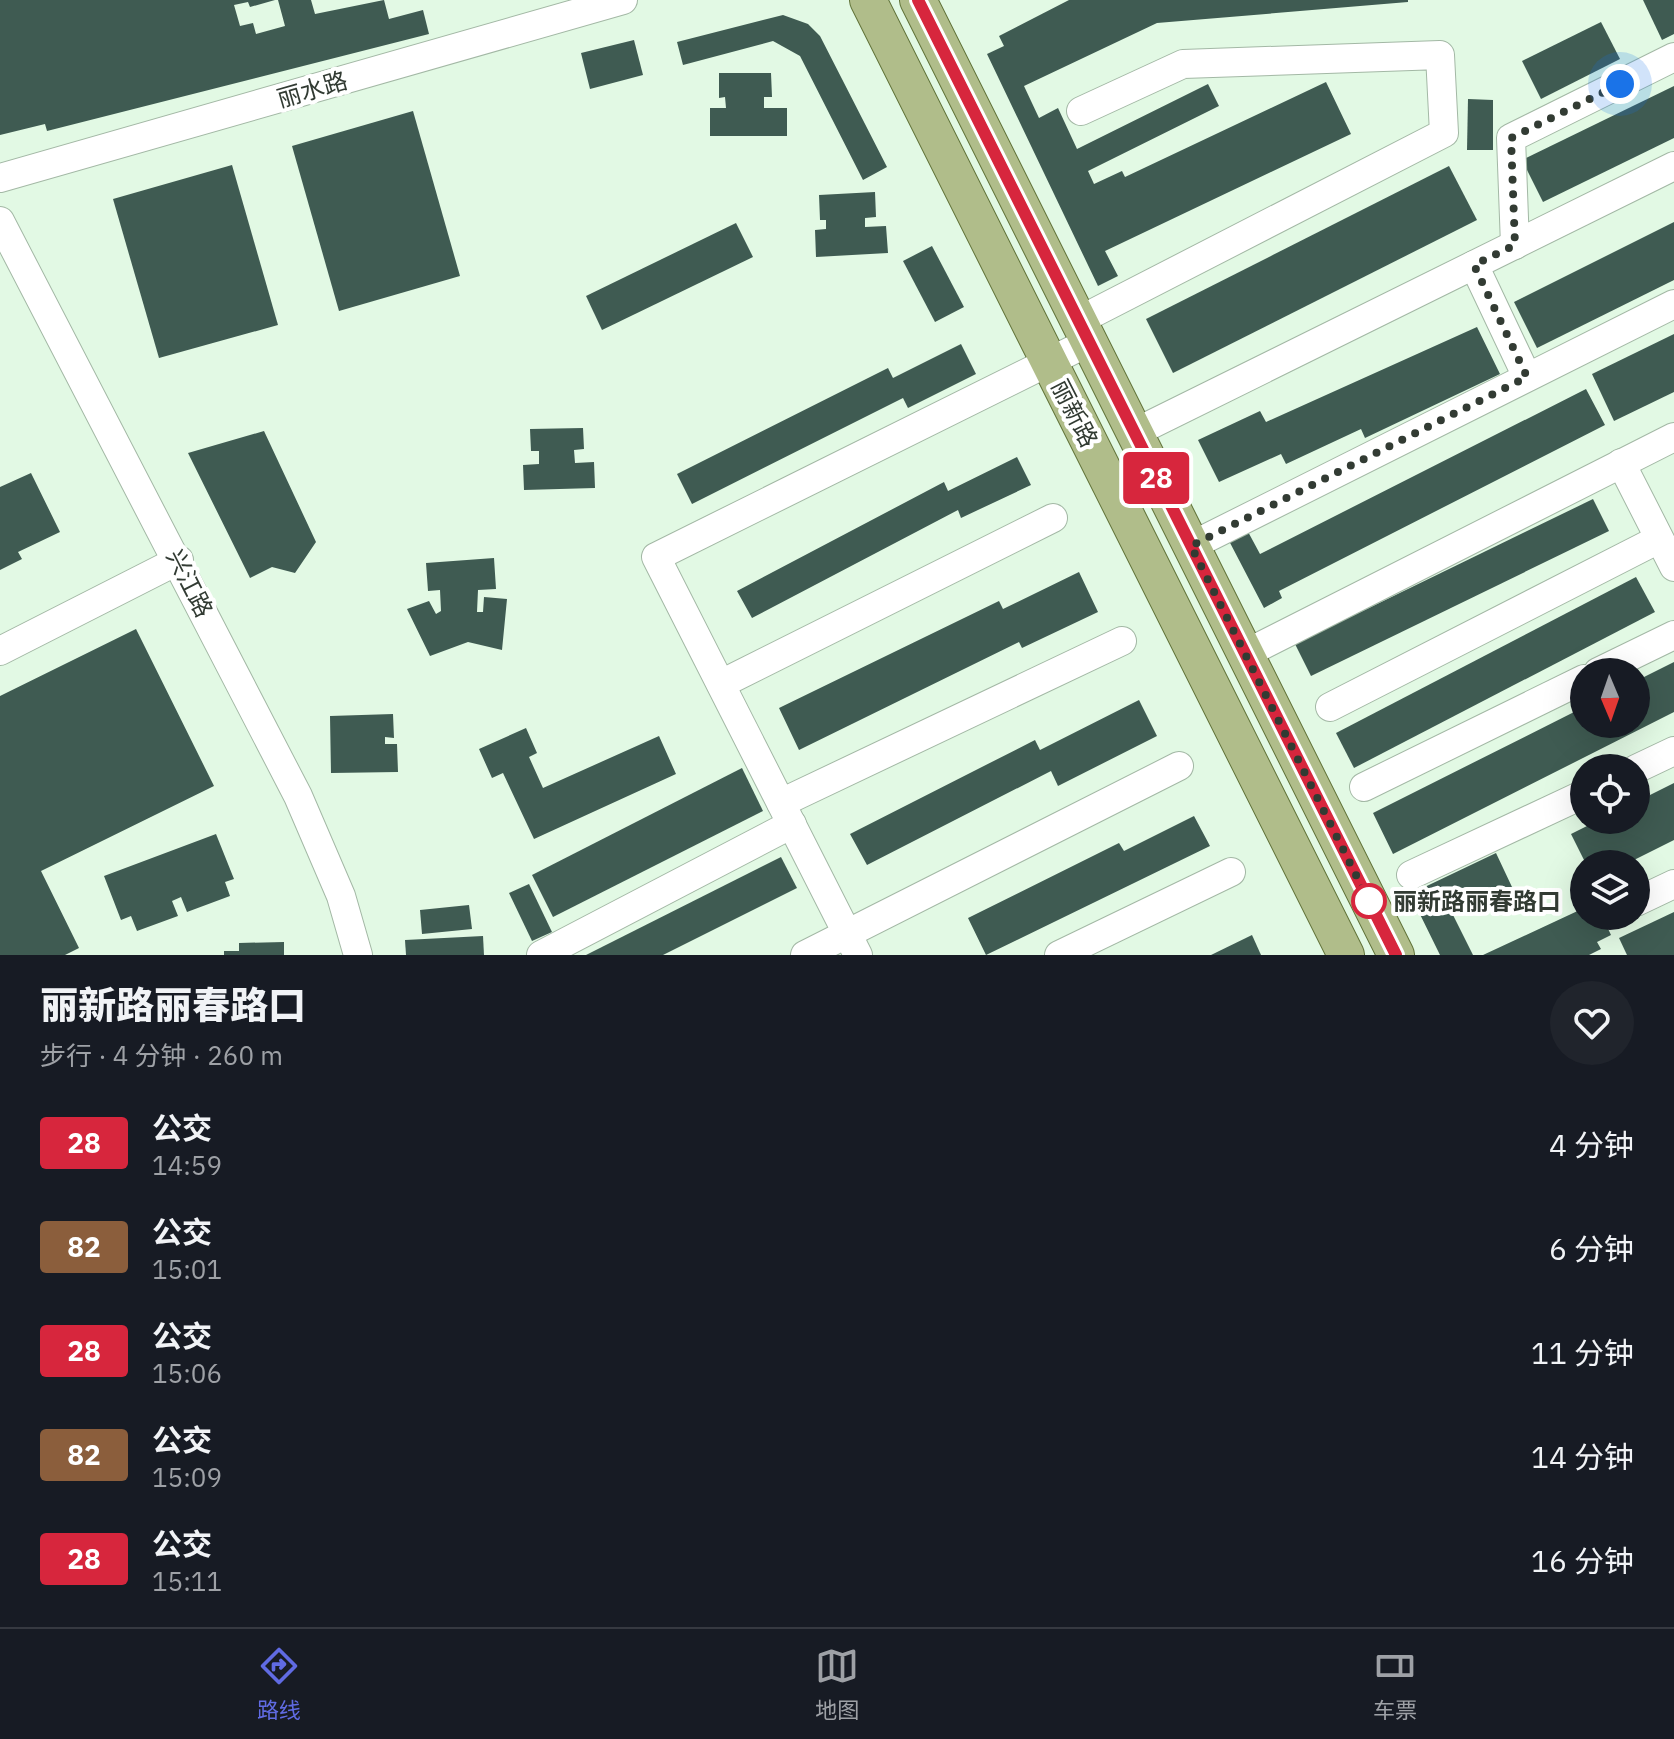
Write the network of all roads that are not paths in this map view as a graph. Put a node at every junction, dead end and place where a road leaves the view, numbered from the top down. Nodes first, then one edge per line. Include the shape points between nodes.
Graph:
1 (623, 0) edge
2 (868, 0) edge
3 (918, 0) edge
4 (1674, 57) edge
5 (1081, 111) dead end
6 (1674, 166) edge
7 (0, 178) edge
8 (0, 221) edge
9 (1515, 245) junction
10 (1474, 265) junction
11 (1674, 304) edge
12 (1084, 331) junction
13 (1049, 362) junction
14 (1527, 377) junction
15 (1134, 433) junction
16 (1674, 437) edge
17 (1621, 463) junction
18 (1053, 518) dead end
19 (1659, 539) junction
20 (1191, 546) junction
21 (179, 560) junction
22 (1674, 567) edge
23 (1674, 635) edge
24 (1122, 641) dead end
25 (0, 651) edge
26 (1245, 654) junction
27 (1627, 658) edge
28 (721, 684) junction
29 (1570, 686) edge
30 (1330, 707) dead end
31 (1674, 751) edge
32 (1650, 762) edge
33 (1179, 766) dead end
34 (1364, 787) dead end
35 (1570, 801) edge
36 (786, 814) junction
37 (1231, 872) dead end
38 (1411, 875) dead end
39 (1674, 884) edge
40 (1650, 895) edge
41 (852, 944) edge
42 (358, 955) edge
43 (541, 955) edge
44 (805, 955) edge
45 (1059, 955) edge
46 (1346, 955) edge
47 (1396, 955) edge

1 - 7 street, 丽水路
2 - 13 main road, 丽新路
3 - 12 main road, 丽新路
4 - 9 street via 1511,138
5 - 12 street via 1183,64 1440,55 1444,133
6 - 9 street
8 - 21 street, 兴江路
9 - 10 street
10 - 14 street
10 - 15 street
11 - 14 street
12 - 13 street
12 - 15 main road, 丽新路
13 - 28 street via 656,557
13 - 46 main road, 丽新路
14 - 20 street
15 - 20 main road, 丽新路
16 - 17 street
17 - 19 street
17 - 26 street
18 - 28 street
19 - 22 street
19 - 30 street
20 - 26 main road, 丽新路
21 - 25 street
21 - 42 street, 兴江路 via 298,796 341,896
23 - 27 street
24 - 36 street
26 - 47 main road, 丽新路
28 - 36 street
29 - 34 street
31 - 32 street
33 - 41 street
35 - 38 street
36 - 41 street
36 - 43 street
37 - 45 street
39 - 40 street
41 - 44 street

